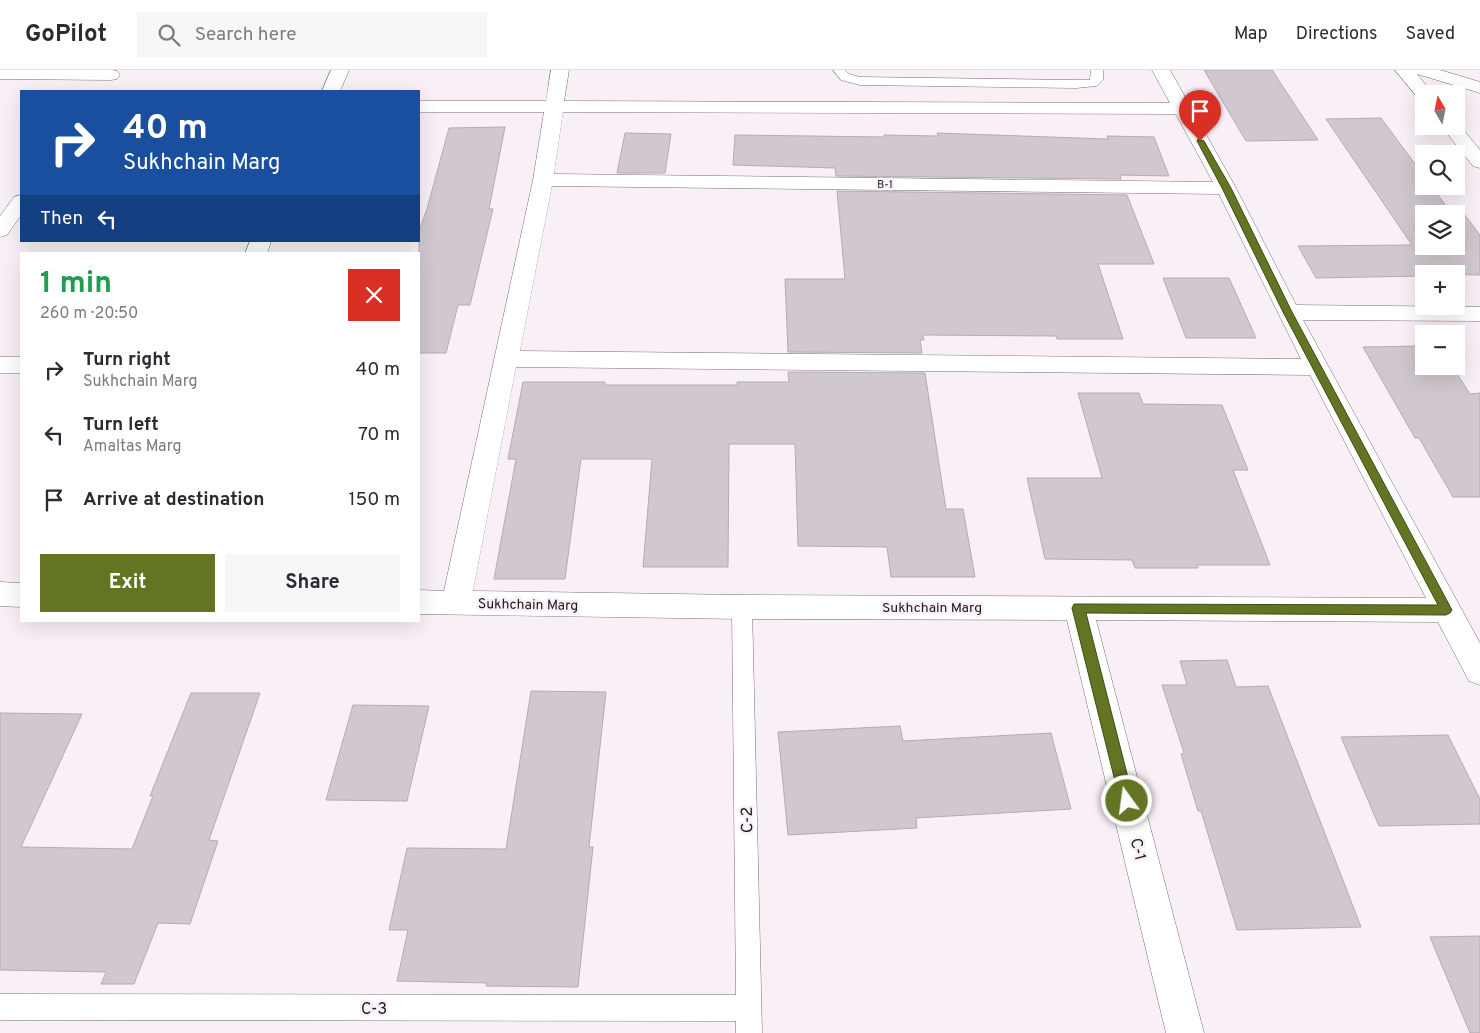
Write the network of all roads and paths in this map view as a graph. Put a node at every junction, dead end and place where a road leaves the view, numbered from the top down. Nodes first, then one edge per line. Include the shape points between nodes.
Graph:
1 (340, 70) edge
2 (560, 70) edge
3 (839, 70) edge
4 (1097, 70) edge
5 (1161, 70) edge
6 (1404, 70) edge
7 (1421, 70) edge
8 (113, 73) edge
9 (0, 74) edge
10 (1416, 85) edge
11 (1480, 88) edge
12 (101, 90) edge
13 (331, 90) edge
14 (420, 106) edge
15 (556, 106) junction
16 (1183, 109) junction
17 (1458, 135) edge
18 (1480, 162) edge
19 (543, 180) junction
20 (1226, 188) junction
21 (20, 202) edge
22 (0, 231) edge
23 (1288, 312) junction
24 (1480, 314) edge
25 (505, 359) junction
26 (20, 364) edge
27 (0, 365) edge
28 (1317, 366) junction
29 (0, 594) edge
30 (20, 595) edge
31 (420, 602) edge
32 (456, 603) junction
33 (742, 606) junction
34 (1078, 608) junction
35 (1446, 610) junction
36 (1480, 672) edge
37 (0, 1007) edge
38 (749, 1008) junction
39 (749, 1033) edge
40 (1185, 1033) edge

1 - 13 street
2 - 15 street
3 - 4 lane via 845,78 860,81 1076,84 1097,80
5 - 16 street
6 - 10 street
7 - 11 street
8 - 9 street
8 - 12 street
14 - 15 street
15 - 16 street
15 - 19 street
16 - 20 street
17 - 18 street
19 - 20 street, B-1
19 - 25 street
20 - 23 street
21 - 22 street
23 - 24 street
23 - 28 street
25 - 28 street
25 - 32 street
26 - 27 street
28 - 35 street
29 - 30 street
31 - 32 street, Sukhchain Marg
32 - 33 street, Sukhchain Marg
33 - 34 street, Sukhchain Marg
33 - 38 lane, C-2
34 - 35 street, Sukhchain Marg
34 - 40 street, C-1
35 - 36 street
37 - 38 lane, C-3
38 - 39 lane, C-2

